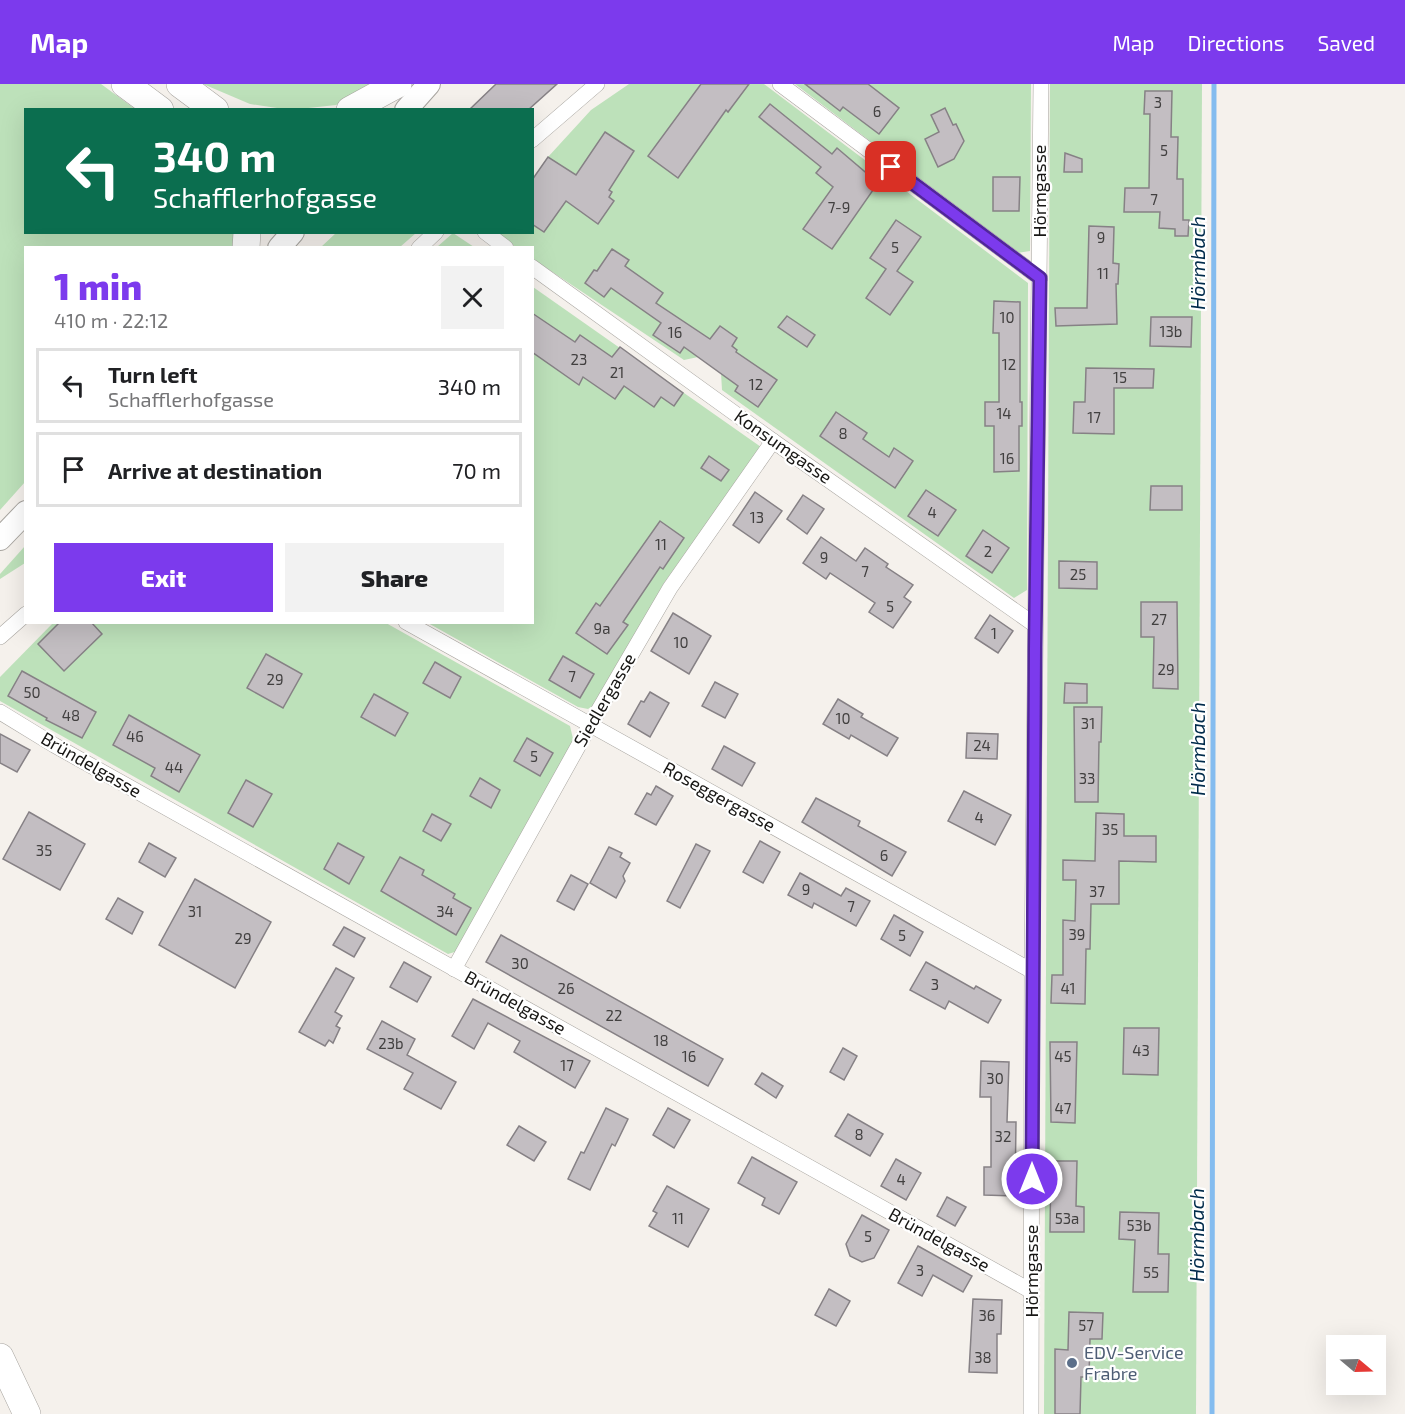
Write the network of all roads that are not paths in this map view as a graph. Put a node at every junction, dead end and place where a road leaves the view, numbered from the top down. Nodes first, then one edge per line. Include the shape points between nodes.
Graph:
1 (125, 84) edge
2 (180, 84) edge
3 (398, 84) edge
4 (429, 84) edge
5 (597, 84) edge
6 (780, 84) edge
7 (1041, 84) edge
8 (217, 107) edge
9 (157, 108) edge
10 (355, 108) edge
11 (408, 108) edge
12 (534, 138) edge
13 (290, 234) edge
14 (434, 234) edge
15 (488, 234) edge
16 (281, 246) edge
17 (421, 246) edge
18 (503, 246) edge
19 (534, 268) edge
20 (1040, 278) junction
21 (773, 441) junction
22 (24, 514) edge
23 (0, 539) edge
24 (24, 616) edge
25 (410, 624) edge
26 (1035, 625) junction
27 (0, 637) edge
28 (0, 712) edge
29 (590, 725) junction
30 (454, 969) junction
31 (1032, 971) junction
32 (1032, 1292) junction
33 (0, 1357) edge
34 (27, 1414) edge
35 (1032, 1414) edge

1 - 9 highway
2 - 8 highway
3 - 10 highway
4 - 11 main road
5 - 12 street
6 - 20 street
7 - 20 street, Hörmgasse
13 - 16 main road
14 - 17 street
15 - 18 street
19 - 21 street, Konsumgasse
20 - 26 street, Hörmgasse
21 - 26 street, Konsumgasse
21 - 29 street, Siedlergasse via 670,588
22 - 23 main road
24 - 27 street
25 - 29 street, Roseggergasse
26 - 31 street, Hörmgasse
28 - 30 street, Bründelgasse
29 - 30 street, Siedlergasse
29 - 31 street, Roseggergasse
30 - 32 street, Bründelgasse
31 - 32 street, Hörmgasse
32 - 35 street, Hörmgasse
33 - 34 highway

